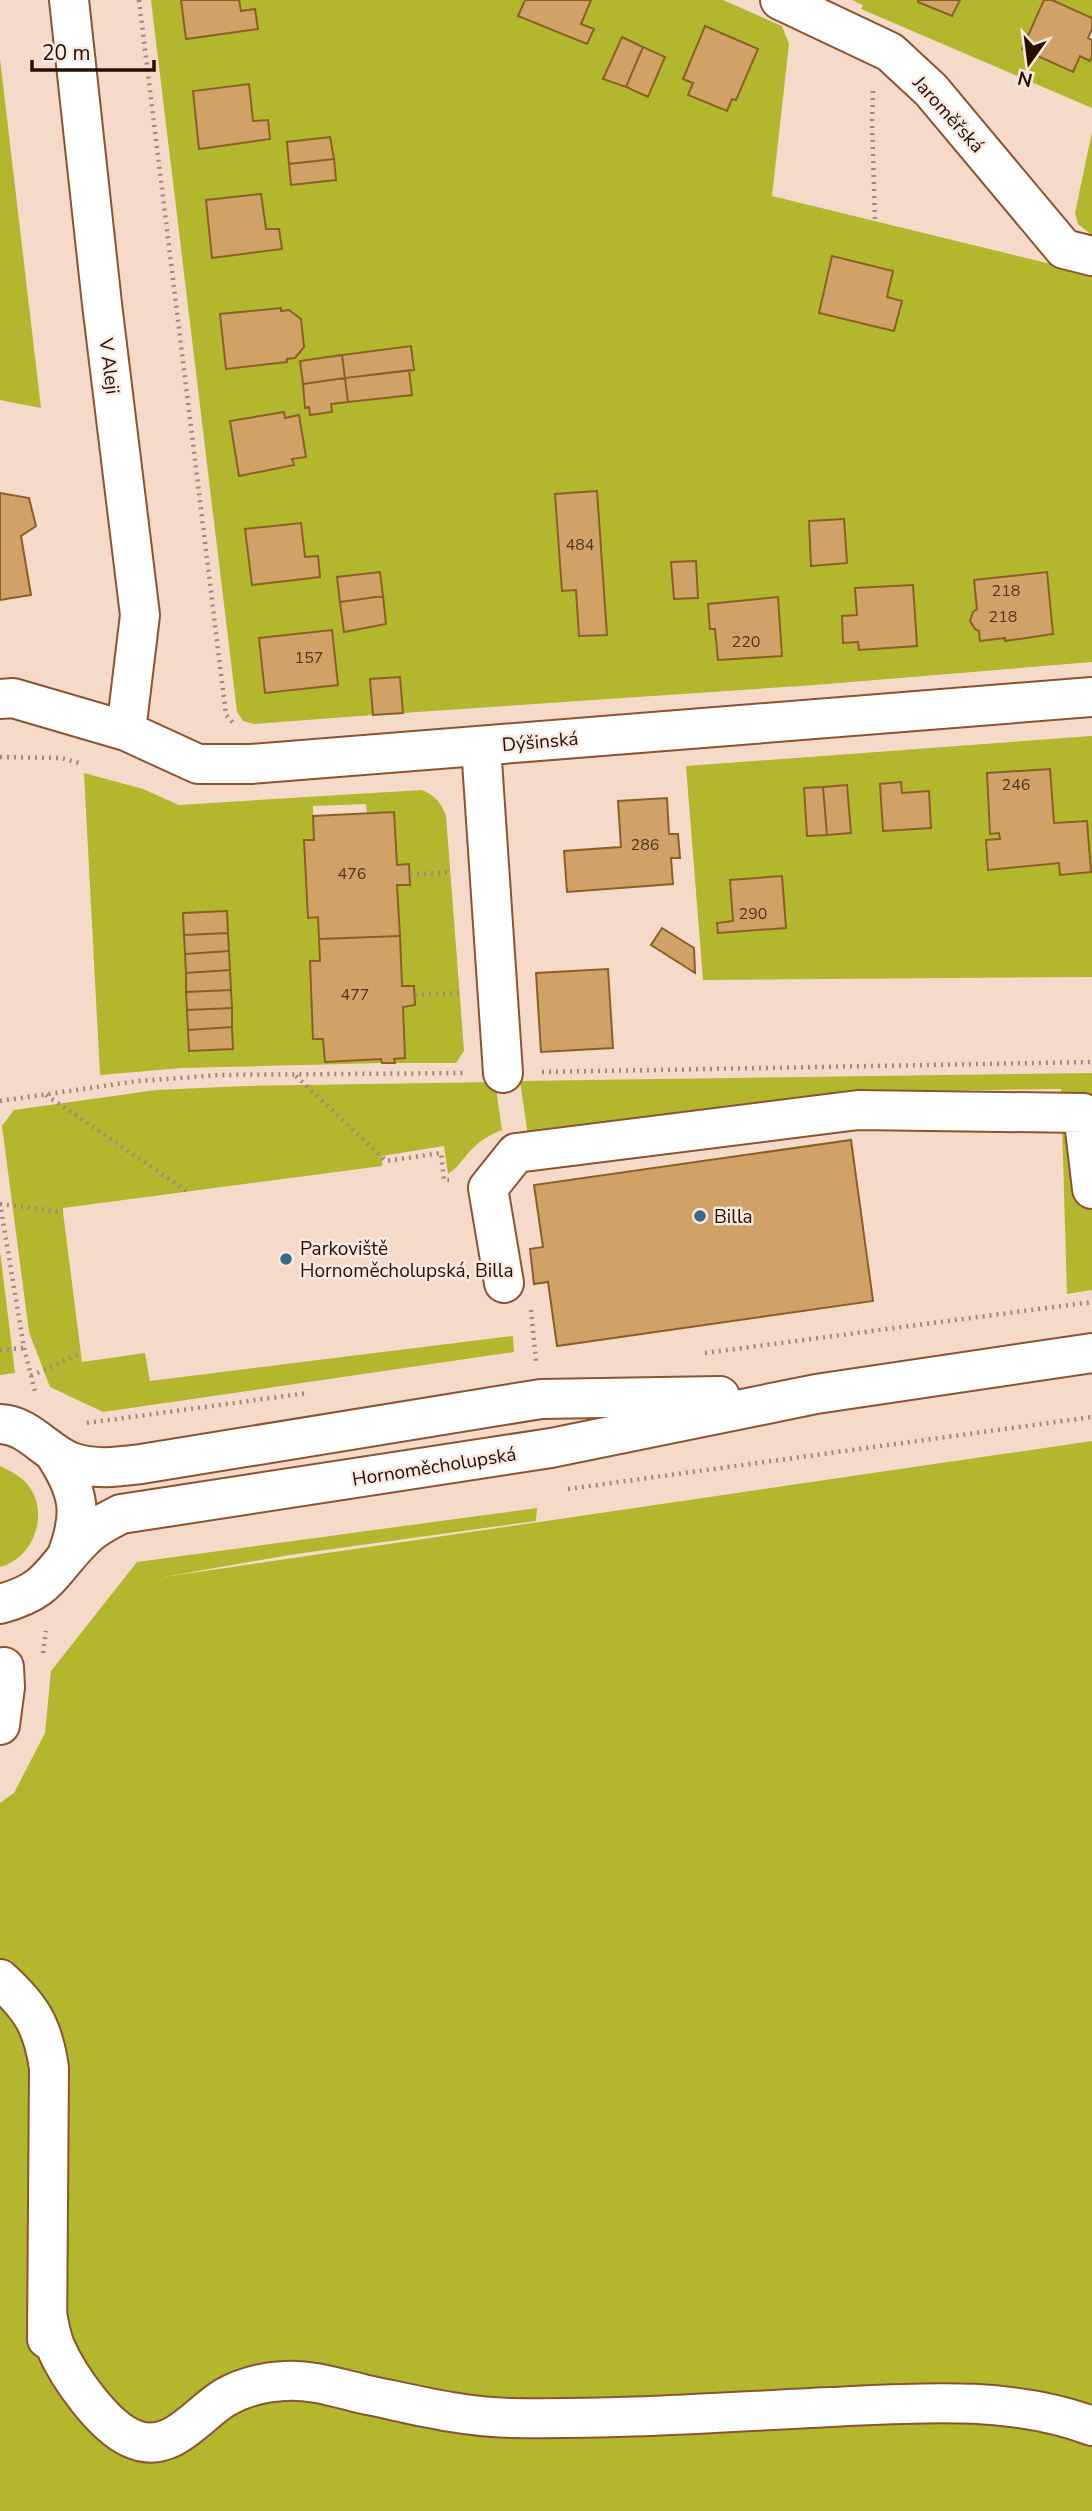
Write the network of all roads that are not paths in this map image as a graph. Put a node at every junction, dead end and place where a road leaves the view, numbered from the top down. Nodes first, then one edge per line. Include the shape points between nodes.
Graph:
1 (69, 0) edge
2 (780, 0) edge
3 (1092, 256) edge
4 (1092, 697) edge
5 (0, 699) edge
6 (126, 731) junction
7 (481, 746) junction
8 (503, 1073) road end
9 (1088, 1112) edge
10 (1092, 1189) edge
11 (503, 1283) dead end
12 (1092, 1353) edge
13 (816, 1394) junction
14 (0, 1406) edge
15 (29, 1437) edge
16 (65, 1560) junction
17 (0, 1604) edge
18 (4, 1667) road end
19 (0, 1725) edge
20 (0, 1979) edge
21 (47, 2313) junction
22 (46, 2358) dead end
23 (1092, 2426) edge

1 - 6 street, V Aleji via 140,615
2 - 3 street, Jaroměřská via 890,52 931,90 1064,250
4 - 7 street, Dýšinská
5 - 6 street, Dýšinská via 13,698
6 - 7 street, Dýšinská via 198,764
7 - 8 street
9 - 10 street
9 - 11 street via 858,1110 516,1153 488,1188
12 - 13 street, Hornoměcholupská
13 - 15 street, Hornoměcholupská via 541,1399 102,1468 71,1462
13 - 16 street, Hornoměcholupská via 551,1448 121,1514 85,1537
14 - 15 street
15 - 16 street, Hornoměcholupská via 70,1477 78,1505 76,1533
16 - 17 street, Hornoměcholupská via 47,1582 23,1598
18 - 19 street
20 - 21 street via 34,2017 45,2041 49,2068
21 - 22 street
21 - 23 street via 56,2349 80,2389 125,2436 149,2444 172,2438 237,2391 288,2381 478,2416 584,2417 935,2402 1040,2411

